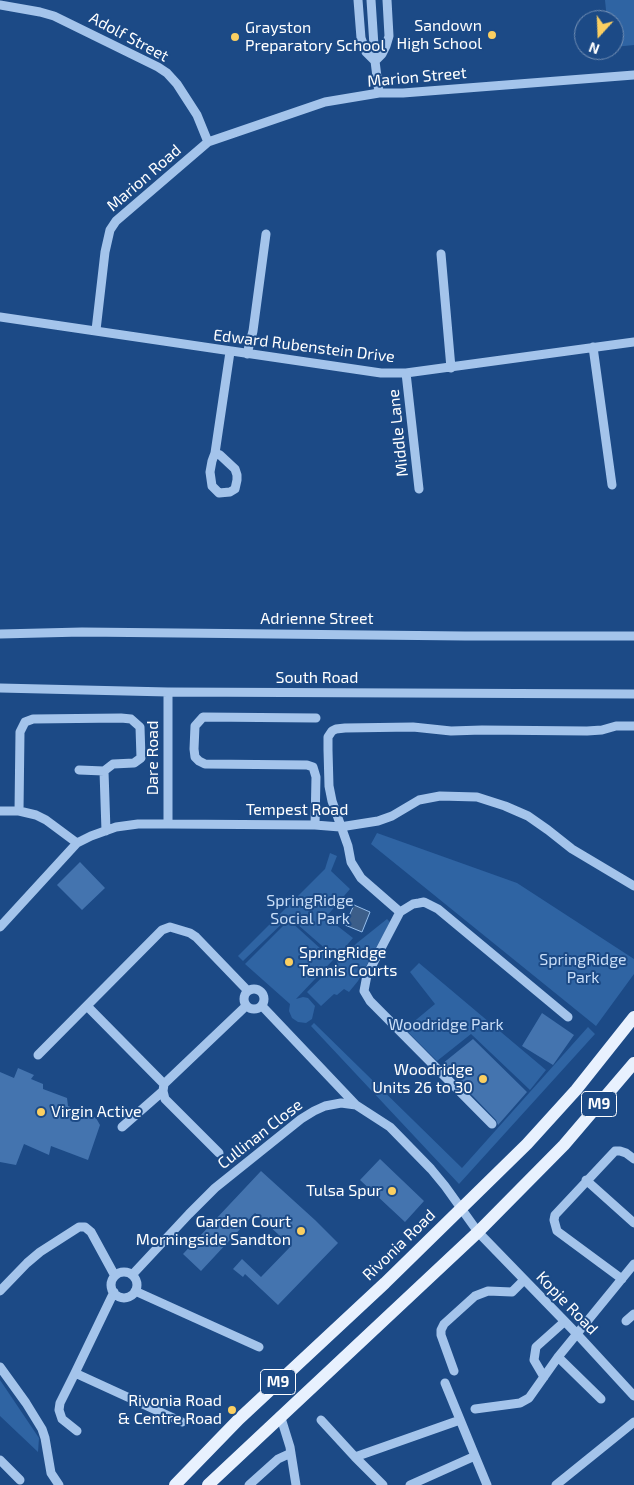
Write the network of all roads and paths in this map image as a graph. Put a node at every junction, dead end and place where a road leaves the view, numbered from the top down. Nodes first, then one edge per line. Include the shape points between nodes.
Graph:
1 (358, 0) edge
2 (372, 0) edge
3 (387, 0) edge
4 (0, 5) edge
5 (375, 61) junction
6 (634, 75) edge
7 (379, 93) junction
8 (208, 142) junction
9 (266, 234) dead end
10 (441, 254) dead end
11 (0, 317) edge
12 (96, 330) junction
13 (634, 342) edge
14 (593, 347) junction
15 (230, 352) junction
16 (247, 354) junction
17 (451, 368) junction
18 (406, 373) junction
19 (215, 454) dead end
20 (612, 485) dead end
21 (419, 489) dead end
22 (0, 634) edge
23 (634, 636) edge
24 (0, 688) edge
25 (168, 692) junction
26 (634, 694) edge
27 (316, 718) dead end
28 (634, 726) edge
29 (79, 770) dead end
30 (104, 771) junction
31 (0, 811) edge
32 (19, 811) junction
33 (168, 824) junction
34 (315, 825) junction
35 (340, 827) junction
36 (106, 831) junction
37 (77, 844) junction
38 (634, 886) edge
39 (400, 912) junction
40 (0, 928) edge
41 (248, 991) junction
42 (87, 1006) junction
43 (246, 1006) junction
44 (262, 1006) junction
45 (568, 1017) dead end
46 (634, 1017) edge
47 (38, 1055) dead end
48 (634, 1063) edge
49 (164, 1087) junction
50 (356, 1105) junction
51 (492, 1124) dead end
52 (122, 1127) dead end
53 (219, 1153) dead end
54 (634, 1159) edge
55 (586, 1180) junction
56 (461, 1209) junction
57 (634, 1223) edge
58 (478, 1232) junction
59 (634, 1264) edge
60 (132, 1275) junction
61 (115, 1276) junction
62 (622, 1279) junction
63 (524, 1280) junction
64 (0, 1291) edge
65 (114, 1292) junction
66 (135, 1292) junction
67 (634, 1314) edge
68 (626, 1321) dead end
69 (564, 1322) junction
70 (577, 1334) junction
71 (259, 1348) dead end
72 (558, 1356) junction
73 (0, 1366) edge
74 (454, 1371) dead end
75 (75, 1373) junction
76 (544, 1378) junction
77 (444, 1382) dead end
78 (634, 1396) edge
79 (601, 1399) dead end
80 (475, 1409) dead end
81 (281, 1418) junction
82 (321, 1420) dead end
83 (460, 1420) junction
84 (182, 1422) dead end
85 (634, 1422) edge
86 (77, 1431) dead end
87 (291, 1453) junction
88 (475, 1456) junction
89 (355, 1457) junction
90 (0, 1460) edge
91 (20, 1480) dead end
92 (59, 1485) edge
93 (175, 1485) edge
94 (208, 1485) edge
95 (249, 1485) edge
96 (296, 1485) edge
97 (383, 1485) edge
98 (410, 1485) edge
99 (487, 1485) edge
100 (556, 1485) edge

1 - 5 street via 361,38 366,52
2 - 5 street
3 - 5 street via 389,36 382,54
4 - 8 street, Adolf Street via 54,16 162,70 177,84 197,115
5 - 7 street
6 - 7 street, Marion Street
7 - 8 street, Marion Street via 325,102
8 - 12 street, Marion Road via 116,221 110,230 104,252
9 - 16 street
10 - 17 street
11 - 12 street, Edward Rubenstein Drive
12 - 15 street, Edward Rubenstein Drive
13 - 14 street, Edward Rubenstein Drive
14 - 17 street, Edward Rubenstein Drive
14 - 20 street
15 - 16 street, Edward Rubenstein Drive
15 - 19 street
16 - 18 street, Edward Rubenstein Drive via 381,373
17 - 18 street, Edward Rubenstein Drive
18 - 21 street, Middle Lane
22 - 23 street, Adrienne Street
24 - 25 street, South Road
25 - 26 street, South Road
25 - 33 street, Dare Road
27 - 34 street via 203,717 195,726 194,749 195,757 205,764 312,767 316,776
28 - 35 street via 587,731 450,731 413,727 336,729 328,737 329,786
29 - 30 street
30 - 32 street via 113,764 134,763 141,758 140,727 136,722 122,718 28,720 20,732
30 - 36 street
31 - 32 street
32 - 37 street via 46,820
33 - 34 street, Tempest Road
33 - 36 street, Tempest Road via 132,825
34 - 35 street, Tempest Road
35 - 38 street, Tempest Road via 384,819 426,798 477,798 528,816 572,849
35 - 39 street via 355,871
36 - 37 street, Tempest Road
37 - 40 street, Tempest Road
39 - 45 street via 419,902 438,909
39 - 51 street via 367,976 364,991 370,1001
41 - 42 street via 196,937 170,927 162,930
41 - 43 street via 243,998
41 - 44 street via 261,992 264,997
42 - 47 street
42 - 49 street
43 - 44 street via 257,1009
43 - 49 street
44 - 50 street
46 - 56 main road, Rivonia Road / M9 via 576,1090
48 - 58 main road, M9 via 564,1145
49 - 52 street
49 - 53 street via 165,1099
50 - 56 street via 390,1127 445,1186
50 - 60 street, Cullinan Close via 341,1102 314,1110 301,1119 215,1188
54 - 55 street via 626,1153 614,1151
55 - 57 street
55 - 62 street via 555,1215 555,1228
56 - 58 street, Kopje Road
56 - 93 main road, Rivonia Road / M9
58 - 63 street, Kopje Road
58 - 81 main road, M9
59 - 62 street
60 - 61 street via 122,1272
60 - 66 street via 137,1285
61 - 64 street via 91,1232 79,1227 26,1263
61 - 65 street via 111,1284
62 - 70 street
63 - 69 street, Kopje Road
63 - 74 street via 512,1292 488,1291 476,1296 444,1324 441,1334
65 - 66 street via 122,1297
65 - 75 street
66 - 71 street
67 - 68 street
69 - 70 street, Kopje Road
69 - 76 street via 536,1347 534,1360
70 - 72 street
70 - 78 street, Kopje Road
72 - 76 street
72 - 79 street
73 - 92 street via 42,1430 51,1473
75 - 84 street
75 - 86 street via 59,1410 62,1419
76 - 80 street via 529,1398
77 - 83 street
81 - 87 street
81 - 94 main road, M9
82 - 89 street
83 - 88 street
83 - 89 street
85 - 100 street
87 - 95 street via 278,1459
87 - 96 street
88 - 98 street
88 - 99 street
89 - 97 street
90 - 91 street

